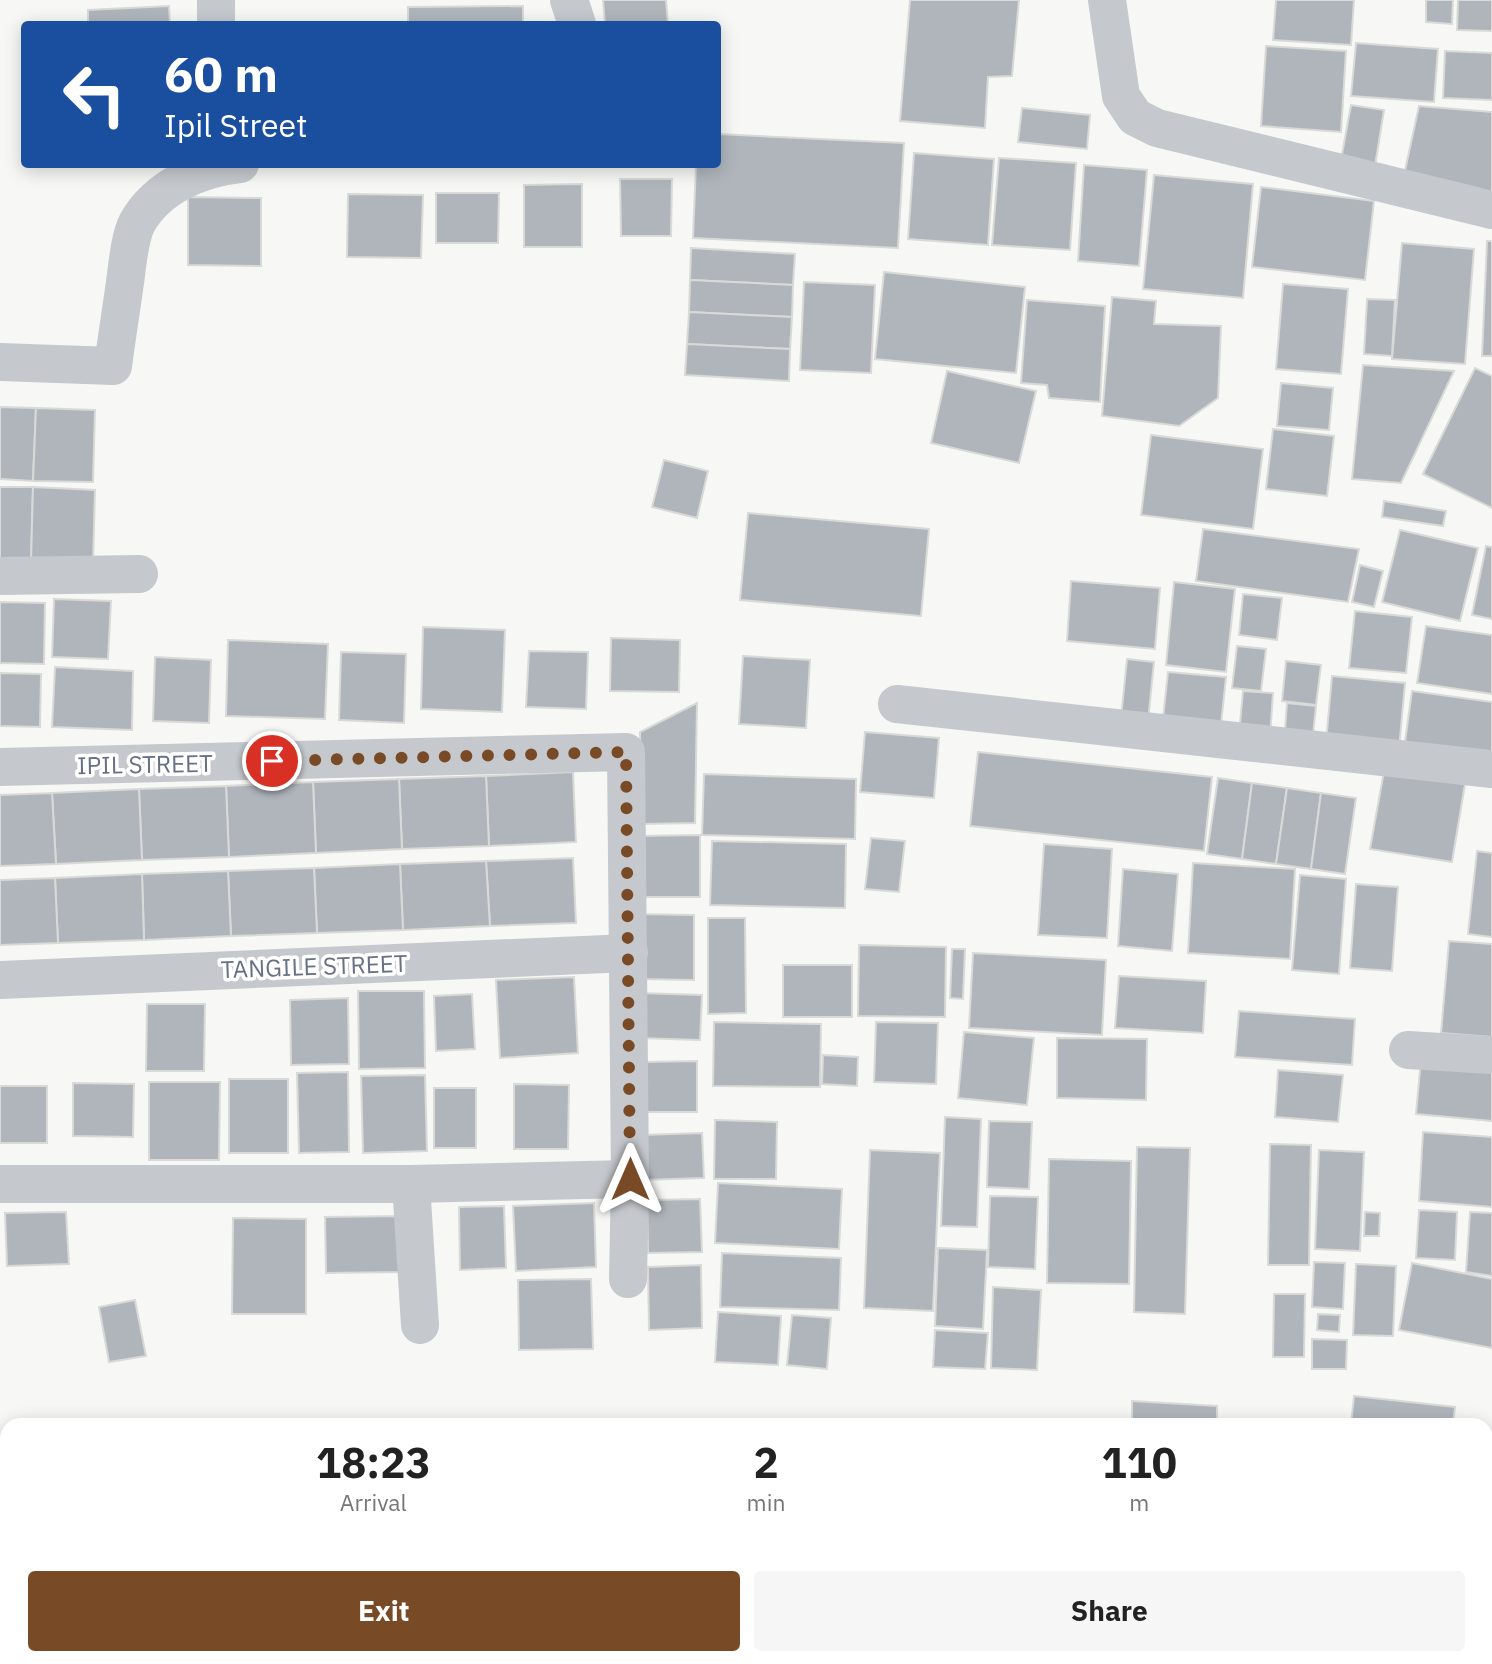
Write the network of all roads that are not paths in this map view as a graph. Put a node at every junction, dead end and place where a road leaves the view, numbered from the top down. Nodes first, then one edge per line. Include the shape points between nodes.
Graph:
1 (216, 0) edge
2 (569, 0) edge
3 (1107, 0) edge
4 (216, 21) edge
5 (576, 21) edge
6 (218, 168) edge
7 (1492, 210) edge
8 (0, 362) edge
9 (139, 573) dead end
10 (0, 576) edge
11 (897, 704) dead end
12 (0, 767) edge
13 (1492, 769) edge
14 (629, 953) junction
15 (0, 980) edge
16 (1408, 1050) dead end
17 (1492, 1055) edge
18 (630, 1179) junction
19 (0, 1184) edge
20 (411, 1184) junction
21 (628, 1279) dead end
22 (420, 1325) dead end

1 - 4 street
2 - 5 street
3 - 7 street via 1121,96 1135,117 1157,128
6 - 8 street via 156,197 136,225 113,366
9 - 10 street
11 - 13 street
12 - 14 street, IPIL STREET via 626,752
14 - 15 street, TANGILE STREET
14 - 18 street
16 - 17 street
18 - 20 street
18 - 21 street
19 - 20 street
20 - 22 street

